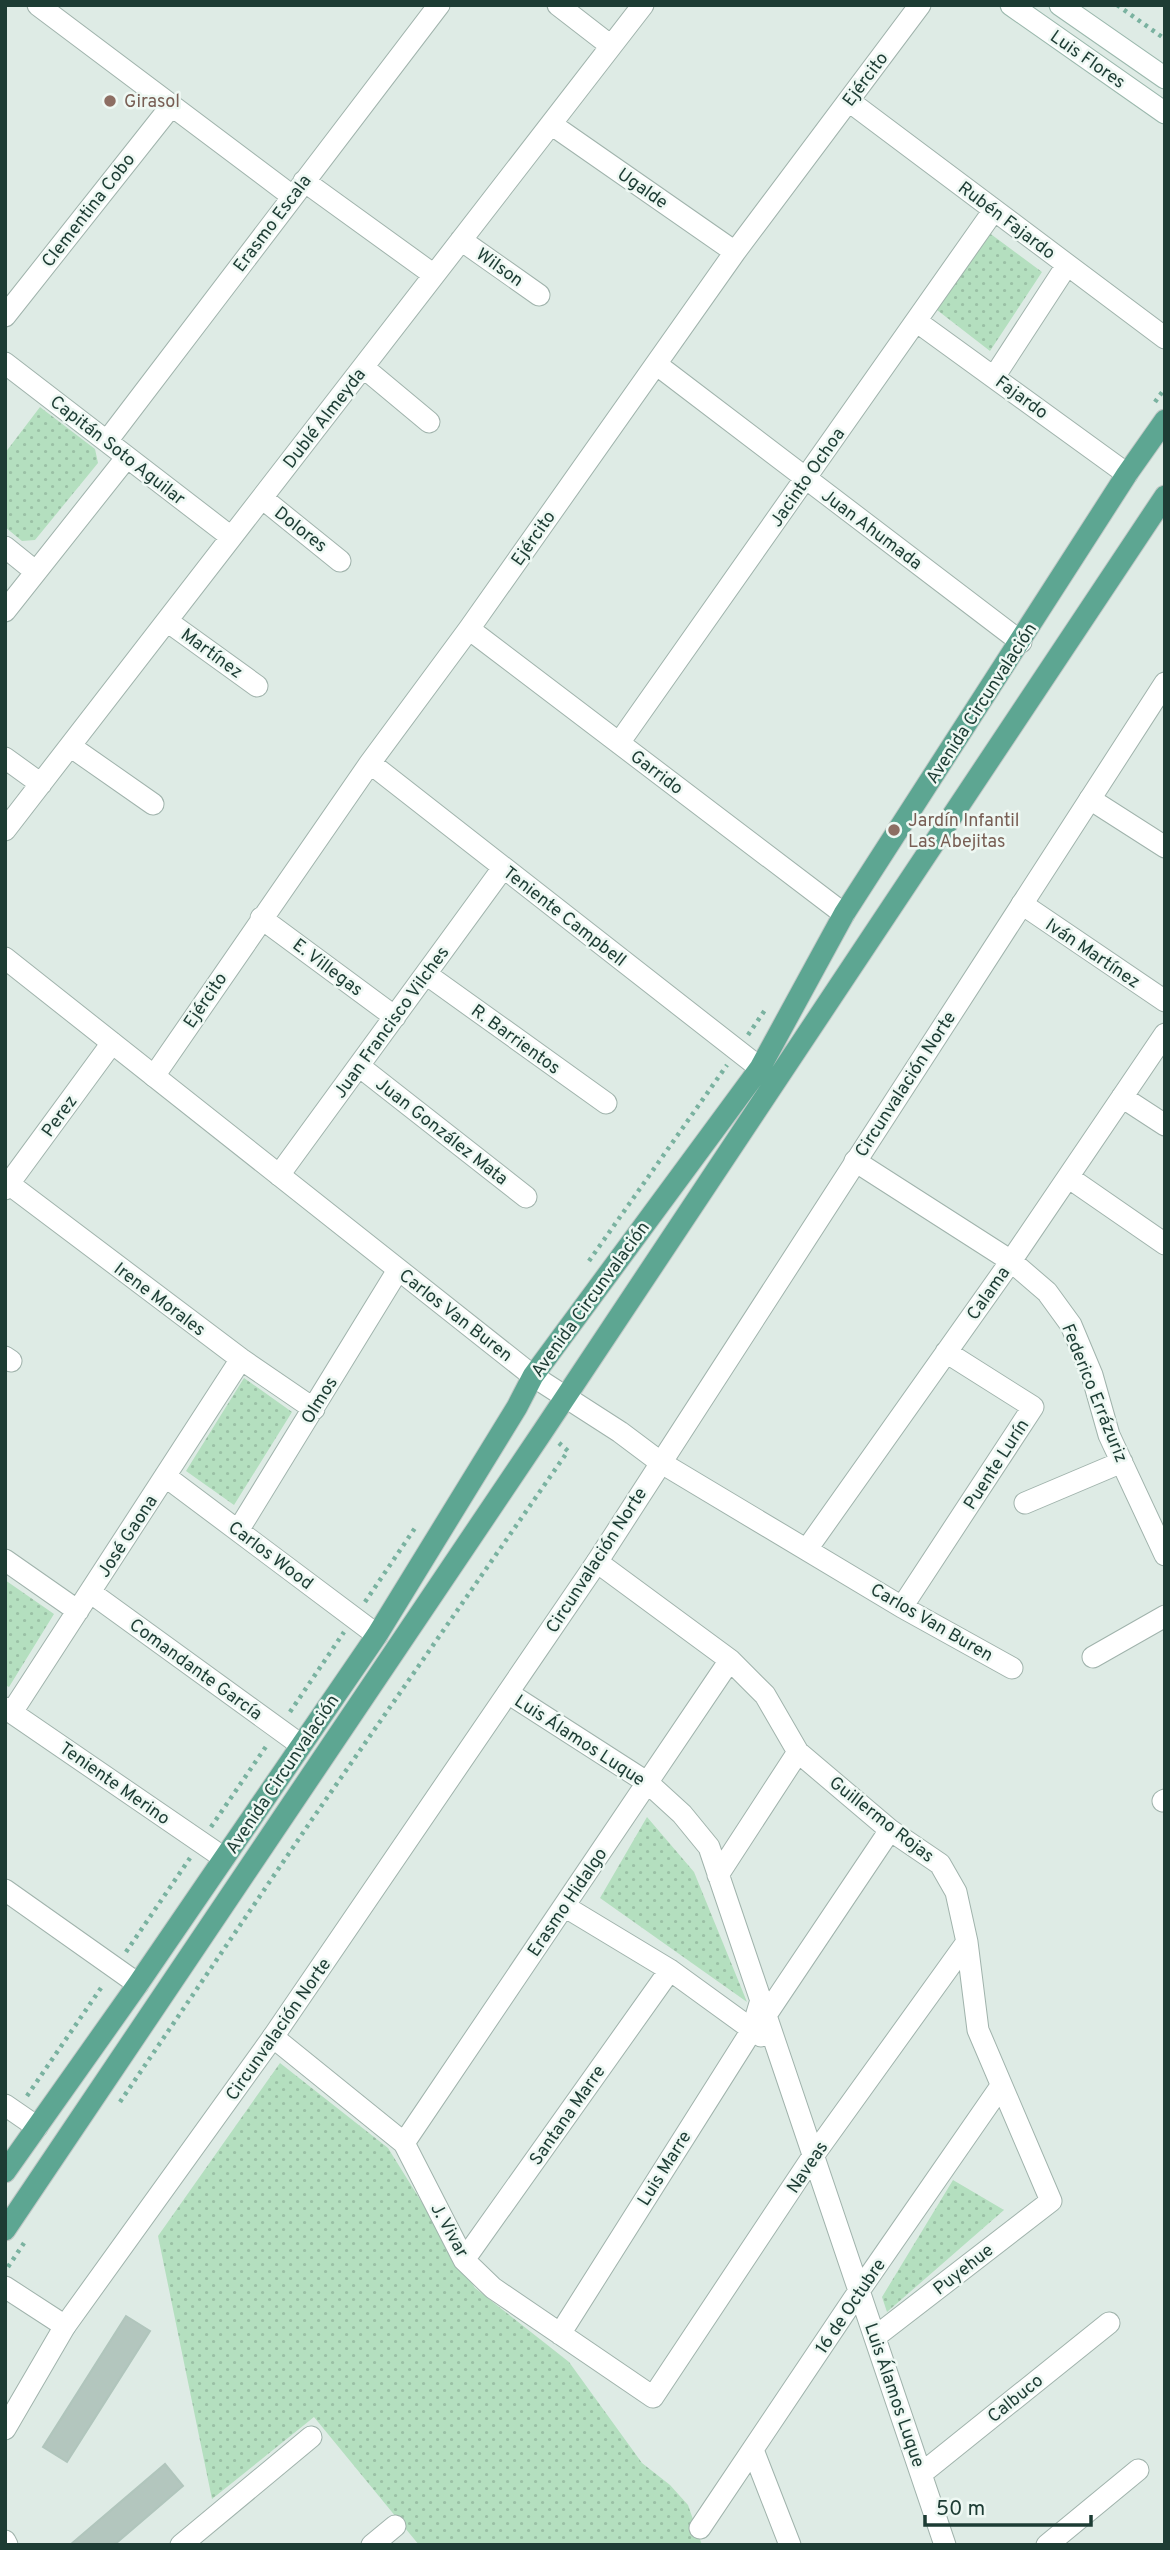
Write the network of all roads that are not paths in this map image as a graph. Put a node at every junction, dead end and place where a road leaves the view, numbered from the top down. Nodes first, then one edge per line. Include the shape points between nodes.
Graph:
1 (38, 5) edge
2 (439, 5) edge
3 (558, 5) edge
4 (643, 5) edge
5 (920, 5) edge
6 (1011, 5) edge
7 (1060, 5) edge
8 (611, 46) junction
9 (1165, 79) edge
10 (849, 101) junction
11 (172, 105) junction
12 (1165, 113) edge
13 (551, 124) junction
14 (298, 188) junction
15 (994, 210) junction
16 (461, 240) junction
17 (736, 252) junction
18 (1067, 265) junction
19 (434, 275) junction
20 (539, 295) dead end
21 (5, 316) edge
22 (916, 321) junction
23 (1165, 338) edge
24 (5, 363) edge
25 (656, 364) junction
26 (363, 367) junction
27 (994, 377) junction
28 (1165, 420) edge
29 (429, 422) dead end
30 (107, 442) junction
31 (127, 457) junction
32 (1127, 474) junction
33 (806, 479) junction
34 (1165, 496) edge
35 (262, 498) junction
36 (231, 537) junction
37 (5, 547) edge
38 (340, 561) dead end
39 (36, 572) junction
40 (5, 611) edge
41 (167, 621) junction
42 (469, 629) junction
43 (1021, 642) junction
44 (1165, 683) edge
45 (257, 686) dead end
46 (619, 743) junction
47 (70, 746) junction
48 (5, 758) edge
49 (370, 763) junction
50 (41, 785) junction
51 (1090, 799) junction
52 (153, 804) dead end
53 (5, 830) edge
54 (1165, 847) edge
55 (503, 868) junction
56 (1022, 904) junction
57 (844, 914) junction
58 (261, 918) junction
59 (5, 958) edge
60 (426, 974) junction
61 (1165, 1001) edge
62 (395, 1017) junction
63 (1165, 1034) edge
64 (112, 1043) junction
65 (359, 1066) junction
66 (760, 1068) junction
67 (154, 1076) junction
68 (1122, 1097) junction
69 (606, 1103) dead end
70 (1165, 1125) edge
71 (855, 1160) junction
72 (279, 1175) junction
73 (1068, 1177) junction
74 (7, 1187) edge
75 (526, 1197) dead end
76 (1165, 1244) edge
77 (1011, 1261) junction
78 (398, 1270) junction
79 (946, 1352) junction
80 (240, 1359) junction
81 (533, 1376) junction
82 (565, 1396) junction
83 (314, 1409) junction
84 (660, 1462) junction
85 (1122, 1462) junction
86 (165, 1476) junction
87 (1025, 1503) dead end
88 (239, 1529) junction
89 (807, 1549) junction
90 (1165, 1555) edge
91 (5, 1560) edge
92 (597, 1562) junction
93 (90, 1592) junction
94 (902, 1607) junction
95 (78, 1611) junction
96 (1165, 1616) edge
97 (377, 1635) junction
98 (1093, 1657) dead end
99 (730, 1660) junction
100 (1012, 1668) dead end
101 (508, 1693) junction
102 (9, 1710) edge
103 (301, 1745) junction
104 (798, 1752) junction
105 (648, 1783) junction
106 (890, 1830) junction
107 (224, 1858) junction
108 (718, 1875) junction
109 (5, 1890) edge
110 (564, 1906) junction
111 (967, 1942) junction
112 (670, 1970) junction
113 (138, 1984) junction
114 (759, 2015) junction
115 (273, 2037) junction
116 (1001, 2086) junction
117 (11, 2109) edge
118 (37, 2127) junction
119 (404, 2143) junction
120 (814, 2156) junction
121 (5, 2172) edge
122 (1051, 2201) joint
123 (5, 2230) edge
124 (464, 2260) junction
125 (5, 2287) edge
126 (859, 2291) junction
127 (1108, 2323) dead end
128 (65, 2326) junction
129 (560, 2334) junction
130 (875, 2337) junction
131 (653, 2397) joint
132 (6, 2430) edge
133 (311, 2437) dead end
134 (753, 2449) junction
135 (1138, 2470) dead end
136 (921, 2474) junction
137 (395, 2526) dead end
138 (700, 2528) dead end
139 (181, 2545) edge
140 (372, 2545) edge
141 (790, 2545) edge
142 (945, 2545) edge
143 (1047, 2545) edge

1 - 11 street
2 - 14 street, Erasmo Escala
3 - 8 street
4 - 8 street, Dublé Almeyda
5 - 10 street, Ejército
6 - 12 street, Luis Flores
7 - 9 street, Luis Flores
8 - 13 street, Dublé Almeyda
10 - 15 street, Rubén Fajardo
10 - 17 street, Ejército
11 - 14 street
11 - 21 street, Clementina Cobo
13 - 16 street, Dublé Almeyda
13 - 17 street, Ugalde
14 - 19 street
14 - 30 street, Erasmo Escala
15 - 18 street, Rubén Fajardo
15 - 22 street, Jacinto Ochoa
16 - 19 street, Dublé Almeyda
16 - 20 street, Wilson
17 - 25 street, Ejército
18 - 23 street, Rubén Fajardo
18 - 27 street
19 - 26 street, Dublé Almeyda
22 - 27 street, Fajardo
22 - 33 street, Jacinto Ochoa
24 - 30 street, Capitán Soto Aguilar
25 - 33 street, Juan Ahumada
25 - 42 street, Ejército
26 - 29 street
26 - 35 street, Dublé Almeyda
27 - 32 street, Fajardo
28 - 32 main road, Avenida Circunvalación
30 - 31 street, Capitán Soto Aguilar
31 - 36 street, Capitán Soto Aguilar
31 - 39 street
32 - 43 main road, Avenida Circunvalación
33 - 43 street, Juan Ahumada
33 - 46 street, Jacinto Ochoa
34 - 82 main road, Avenida Circunvalación
35 - 36 street, Dublé Almeyda
35 - 38 street, Dolores
36 - 41 street, Dublé Almeyda
37 - 39 street
39 - 40 street
41 - 45 street, Martínez
41 - 47 street, Dublé Almeyda
42 - 46 street, Garrido
42 - 49 street, Ejército
43 - 57 main road, Avenida Circunvalación
44 - 51 street, Circunvalación Norte
46 - 57 street, Garrido
47 - 50 street, Dublé Almeyda
47 - 52 street
48 - 50 street
49 - 55 street, Teniente Campbell
49 - 58 street, Ejército
50 - 53 street, Dublé Almeyda
51 - 54 street
51 - 56 street, Circunvalación Norte
55 - 60 street, Juan Francisco Vilches
55 - 66 street, Teniente Campbell
56 - 61 street, Iván Martínez
56 - 71 street, Circunvalación Norte
57 - 66 main road, Avenida Circunvalación
58 - 62 street, E. Villegas
58 - 67 street, Ejército
59 - 64 street, Carlos Van Buren
60 - 62 street, Juan Francisco Vilches
60 - 69 street, R. Barrientos
62 - 65 street, Juan Francisco Vilches
63 - 68 street, Calama
64 - 67 street, Carlos Van Buren
64 - 74 street, Perez
65 - 72 street, Juan Francisco Vilches
65 - 75 street, Juan González Mata
66 - 81 main road, Avenida Circunvalación
67 - 72 street, Carlos Van Buren
68 - 70 street
68 - 73 street, Calama
71 - 77 street, Federico Errázuriz
71 - 84 street, Circunvalación Norte
72 - 78 street, Carlos Van Buren
73 - 76 street
73 - 77 street, Calama
74 - 80 street, Irene Morales
77 - 79 street, Calama
77 - 85 street, Federico Errázuriz via 1047,1292 1071,1325
78 - 81 street, Carlos Van Buren
78 - 83 street, Olmos
79 - 89 street, Calama
79 - 94 street, Puente Lurín via 1033,1408
80 - 83 street, Irene Morales
80 - 86 street, José Gaona
81 - 82 street, Carlos Van Buren
81 - 97 main road, Avenida Circunvalación
82 - 84 street, Carlos Van Buren
82 - 123 main road, Avenida Circunvalación
83 - 88 street, Olmos
84 - 89 street, Carlos Van Buren
84 - 92 street, Circunvalación Norte
85 - 87 street
85 - 90 street, Federico Errázuriz
86 - 88 street, Carlos Wood
86 - 93 street, José Gaona
88 - 97 street, Carlos Wood
89 - 94 street, Carlos Van Buren
91 - 95 street
92 - 99 street, Guillermo Rojas
92 - 101 street, Circunvalación Norte
93 - 95 street, José Gaona
93 - 103 street, Comandante García
94 - 100 street, Carlos Van Buren
95 - 102 street, José Gaona
96 - 98 street
97 - 103 main road, Avenida Circunvalación
99 - 104 street, Guillermo Rojas via 765,1695
99 - 105 street, Erasmo Hidalgo
101 - 105 street, Luis Álamos Luque
101 - 115 street, Circunvalación Norte
102 - 107 street, Teniente Merino
103 - 107 main road, Avenida Circunvalación
104 - 106 street, Guillermo Rojas
104 - 108 street
105 - 108 street, Luis Álamos Luque via 709,1847
105 - 110 street, Erasmo Hidalgo
106 - 111 street, Guillermo Rojas via 940,1864 956,1892
106 - 114 street, Luis Marre
107 - 113 main road, Avenida Circunvalación
108 - 114 street, Luis Álamos Luque
109 - 113 street
110 - 112 street
110 - 119 street, Erasmo Hidalgo
111 - 116 street, Guillermo Rojas via 978,2030
111 - 120 street, Naveas
112 - 114 street
112 - 124 street, Santana Marre
113 - 118 main road, Avenida Circunvalación
114 - 120 street, Luis Álamos Luque via 777,2047
114 - 129 street, Luis Marre
115 - 119 street, J. Vivar
115 - 128 street, Circunvalación Norte
116 - 122 street, Guillermo Rojas
116 - 126 street, 16 de Octubre
117 - 118 street
118 - 121 main road, Avenida Circunvalación
119 - 124 street, J. Vivar
120 - 126 street, Luis Álamos Luque
120 - 131 street, Naveas
122 - 130 street, Puyehue
124 - 129 street, J. Vivar via 493,2288
125 - 128 street
126 - 130 street, Luis Álamos Luque
126 - 134 street, 16 de Octubre
127 - 136 street, Calbuco
128 - 132 street, Circunvalación Norte
129 - 131 street, J. Vivar
130 - 136 street, Luis Álamos Luque
133 - 139 street
134 - 138 street, 16 de Octubre
134 - 141 street
135 - 143 street
136 - 142 street, Luis Álamos Luque
137 - 140 street

